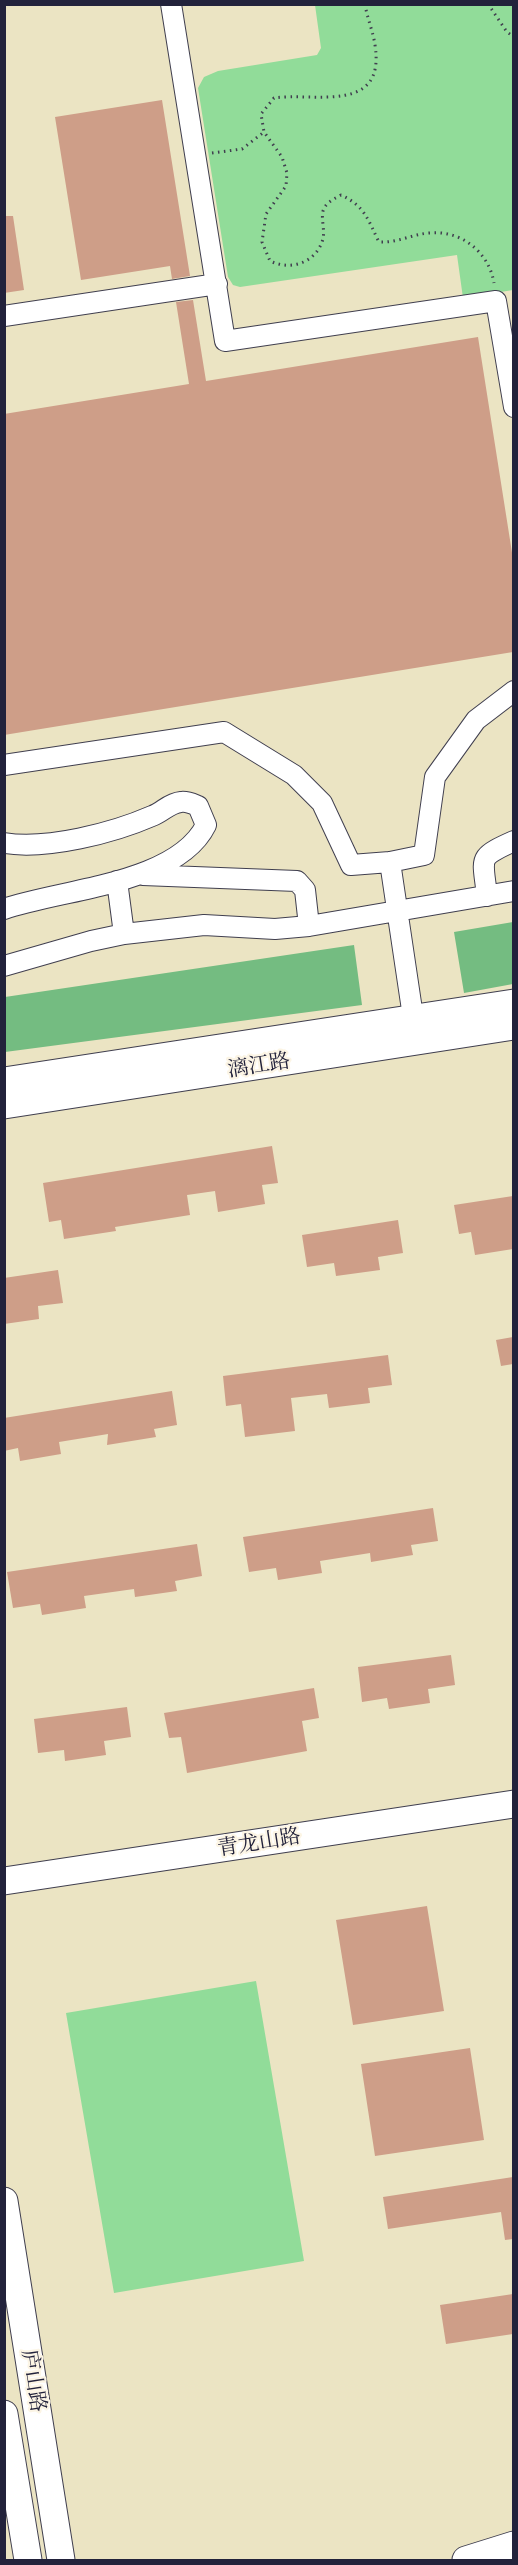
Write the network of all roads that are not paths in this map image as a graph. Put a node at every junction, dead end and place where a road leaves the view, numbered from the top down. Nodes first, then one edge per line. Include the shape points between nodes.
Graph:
1 (171, 4) edge
2 (216, 284) junction
3 (4, 316) edge
4 (513, 406) edge
5 (513, 691) edge
6 (4, 765) edge
7 (513, 841) edge
8 (4, 843) edge
9 (189, 849) junction
10 (390, 862) junction
11 (141, 874) junction
12 (192, 875) junction
13 (117, 881) junction
14 (513, 891) edge
15 (487, 896) junction
16 (4, 898) edge
17 (33, 901) junction
18 (4, 909) edge
19 (398, 910) junction
20 (309, 926) junction
21 (124, 934) junction
22 (4, 966) edge
23 (513, 1003) edge
24 (513, 1026) edge
25 (415, 1030) junction
26 (4, 1081) edge
27 (4, 1105) edge
28 (513, 1804) edge
29 (4, 1881) edge
30 (4, 2201) edge
31 (4, 2414) edge
32 (513, 2546) edge
33 (63, 2555) edge
34 (26, 2556) edge
35 (466, 2560) edge

1 - 2 street
2 - 3 street
2 - 4 street via 225,341 496,301
5 - 10 street via 476,720 435,777 424,855
6 - 10 street via 224,732 294,775 322,803 351,865
7 - 15 street via 488,852 483,860
8 - 9 street via 78,840 154,816 183,801 198,806 206,825
9 - 11 street
9 - 12 street
10 - 19 street
11 - 12 street
11 - 13 street
12 - 20 street via 297,881 305,890
13 - 17 street
13 - 21 street
14 - 15 street
15 - 19 street
16 - 17 street
17 - 18 street
19 - 20 street
19 - 25 street
20 - 21 street via 275,929 204,925
21 - 22 street
23 - 25 street, 漓江路
24 - 25 street, 漓江路
25 - 26 street, 漓江路
25 - 27 street, 漓江路
28 - 29 street, 青龙山路
30 - 33 street, 庐山路
31 - 34 street, 庐山路
32 - 35 street

